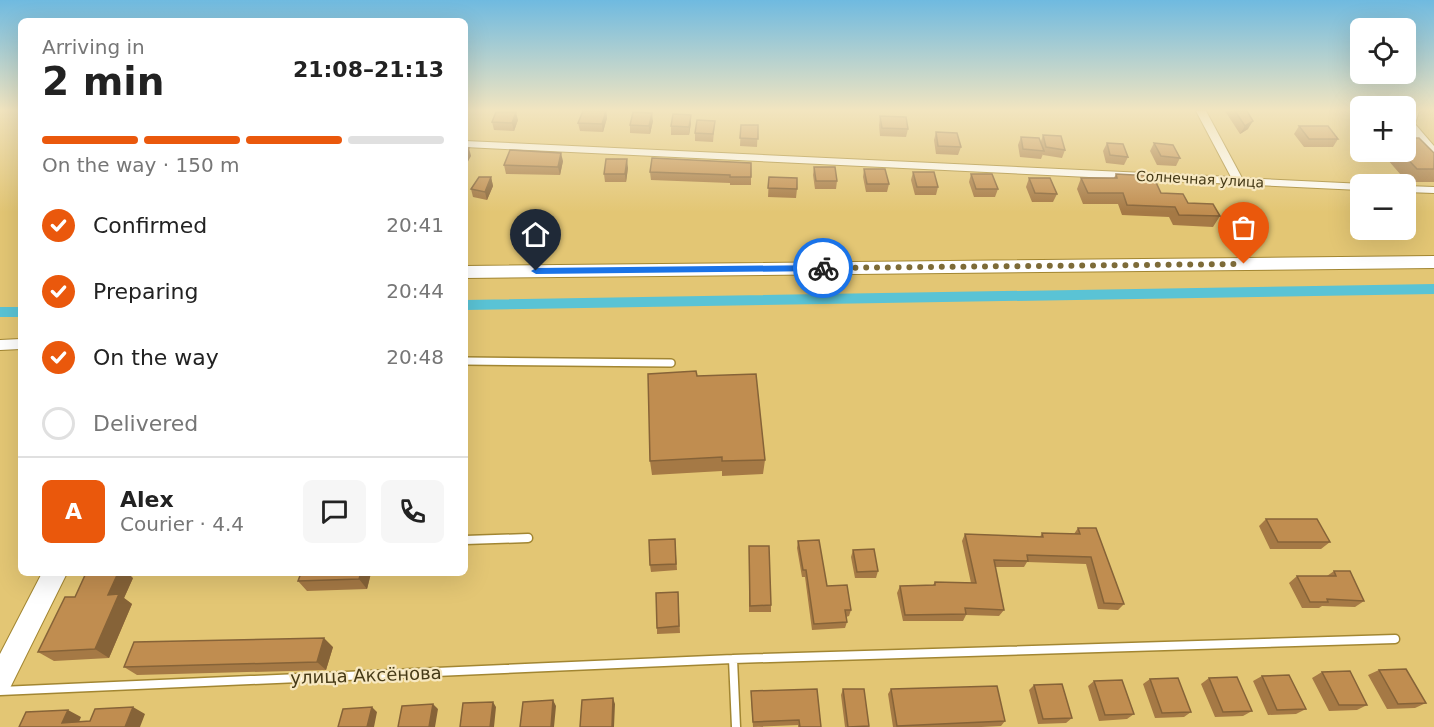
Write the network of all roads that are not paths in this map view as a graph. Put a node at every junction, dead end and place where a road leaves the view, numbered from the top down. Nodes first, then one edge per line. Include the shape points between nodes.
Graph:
1 (485, 145) edge
2 (1219, 145) edge
3 (1238, 180) junction
4 (1350, 186) edge
5 (1416, 189) edge
6 (1434, 190) edge
7 (1434, 262) edge
8 (468, 272) edge
9 (18, 344) edge
10 (0, 345) edge
11 (468, 361) edge
12 (671, 363) dead end
13 (528, 538) dead end
14 (468, 540) edge
15 (53, 576) edge
16 (1395, 639) dead end
17 (733, 659) junction
18 (0, 681) edge
19 (0, 691) edge
20 (736, 727) edge

1 - 3 street, Солнечная улица
2 - 3 street
3 - 4 street, Солнечная улица
5 - 6 street
7 - 8 main road
9 - 10 street
11 - 12 lane
13 - 14 lane
15 - 18 main road
16 - 17 lane, улица Аксёнова
17 - 19 lane, улица Аксёнова
17 - 20 lane

